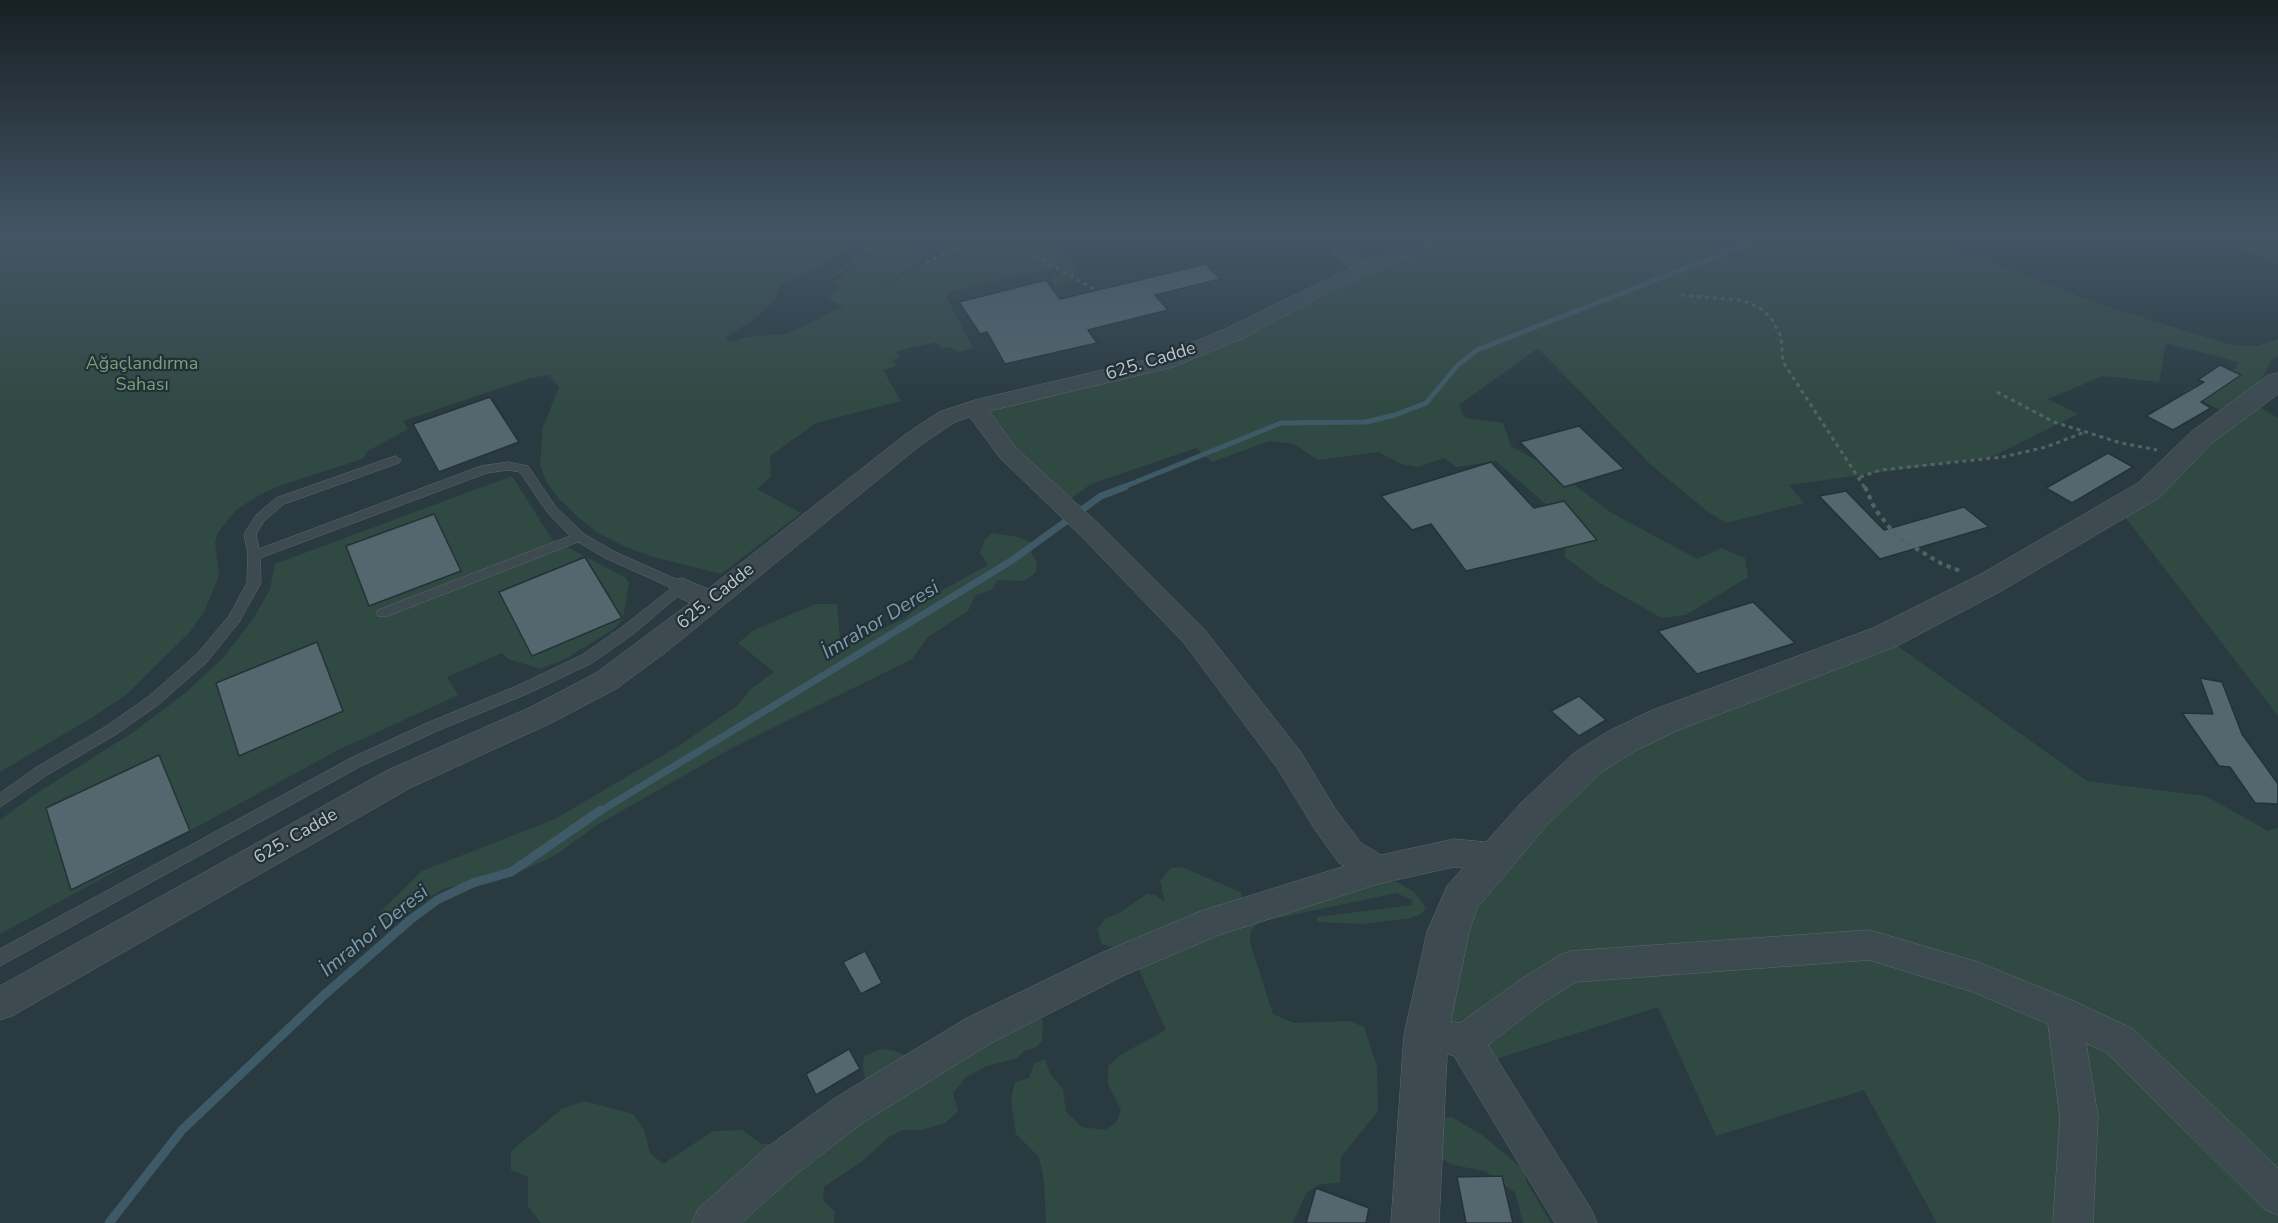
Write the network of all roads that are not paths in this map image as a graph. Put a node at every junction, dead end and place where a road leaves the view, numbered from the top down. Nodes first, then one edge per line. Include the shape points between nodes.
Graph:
1 (1318, 291) edge
2 (2278, 381) edge
3 (975, 406) junction
4 (395, 460) dead end
5 (579, 537) junction
6 (254, 556) junction
7 (682, 587) junction
8 (710, 602) junction
9 (383, 613) dead end
10 (0, 801) edge
11 (1495, 857) junction
12 (1378, 870) junction
13 (0, 958) edge
14 (0, 1004) edge
15 (2064, 1014) junction
16 (1426, 1035) junction
17 (1465, 1041) junction
18 (2278, 1195) edge
19 (712, 1223) edge
20 (1415, 1223) edge
21 (1577, 1223) edge
22 (2073, 1223) edge

1 - 3 street, 625. Cadde via 1235,333 1165,362
2 - 11 street via 2201,438 2149,490 1992,582 1885,637 1663,721 1620,742 1587,763
3 - 8 street, 625. Cadde via 946,417 914,440
3 - 12 street via 1008,453 1194,636 1289,760 1350,853
4 - 6 lane via 280,501 260,518 250,534
5 - 6 lane via 551,509 524,469 508,466 485,470
5 - 7 lane
5 - 9 lane
6 - 10 lane via 254,583 234,619 202,657 153,701
7 - 8 street
7 - 13 lane via 587,659 356,762
8 - 14 street, 625. Cadde via 606,681 399,779
11 - 12 street via 1454,852
11 - 16 street via 1461,898 1448,932
12 - 19 street via 1213,922 1113,964 978,1031 848,1111 780,1162
15 - 17 street via 1978,978 1869,945 1570,967
15 - 18 street via 2120,1041
15 - 22 street via 2079,1117
16 - 17 street
16 - 20 street
17 - 21 street

